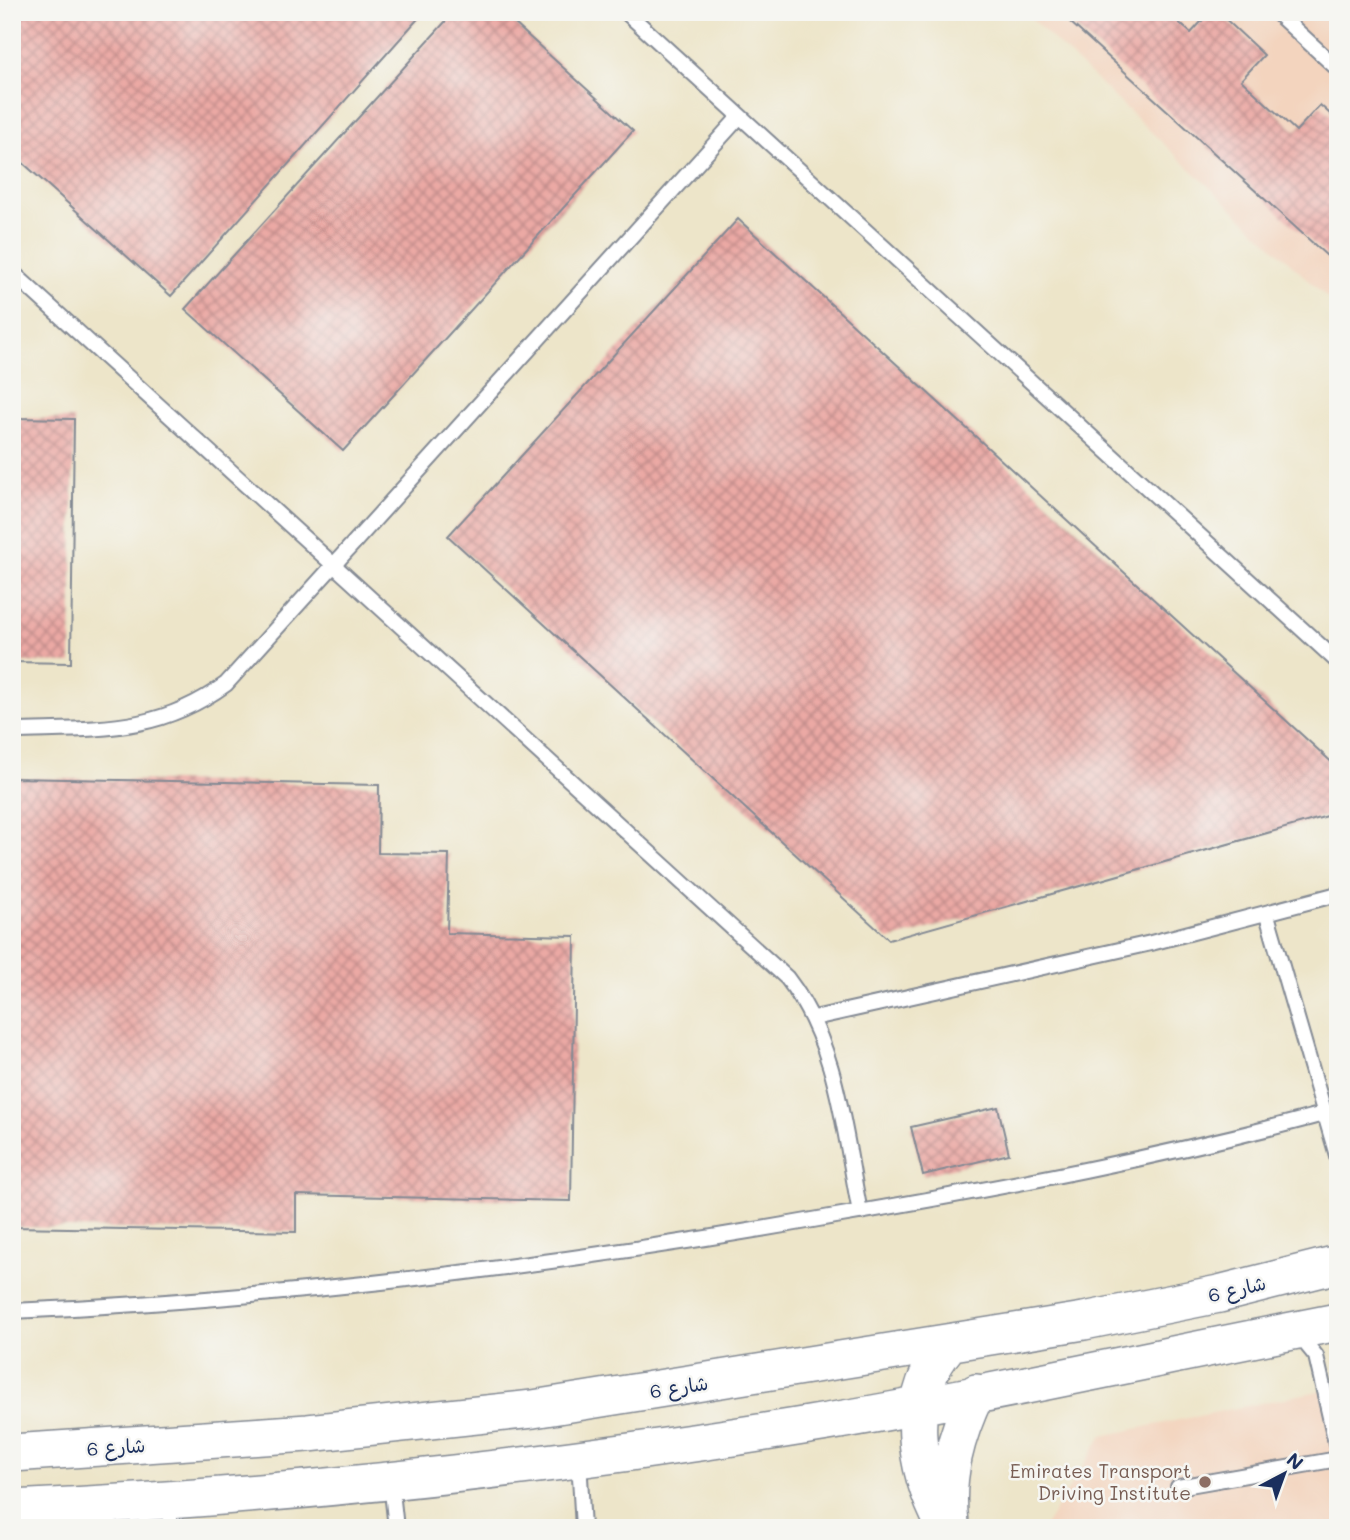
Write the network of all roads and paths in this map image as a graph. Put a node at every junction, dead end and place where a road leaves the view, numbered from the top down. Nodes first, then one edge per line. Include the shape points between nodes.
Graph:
1 (626, 12) edge
2 (1276, 12) edge
3 (1338, 69) edge
4 (740, 116) junction
5 (12, 272) edge
6 (334, 564) junction
7 (1338, 662) edge
8 (12, 731) edge
9 (1338, 894) edge
10 (1267, 915) junction
11 (814, 1018) junction
12 (1331, 1112) edge
13 (1338, 1159) edge
14 (860, 1212) junction
15 (1338, 1264) edge
16 (12, 1311) edge
17 (1338, 1322) edge
18 (1294, 1330) junction
19 (948, 1345) junction
20 (976, 1393) junction
21 (918, 1405) junction
22 (1338, 1452) edge
23 (12, 1453) edge
24 (579, 1459) junction
25 (1338, 1459) edge
26 (390, 1480) junction
27 (1178, 1487) dead end
28 (12, 1509) edge
29 (171, 1515) edge
30 (396, 1528) edge
31 (583, 1528) edge
32 (948, 1528) edge

1 - 4 lane
2 - 3 lane
4 - 6 lane
4 - 7 lane
5 - 6 lane
6 - 8 lane via 226,684 201,702 143,724
6 - 11 lane via 787,978
9 - 10 lane
10 - 11 lane
10 - 12 lane
11 - 14 lane via 828,1055
12 - 13 lane
12 - 14 lane via 1170,1152
14 - 16 lane via 666,1246 470,1273 274,1294
15 - 19 street, شارع 6 via 1138,1310
17 - 18 street
18 - 20 street
18 - 22 lane via 1316,1356
19 - 21 street via 928,1372
19 - 23 street, شارع 6 via 533,1409 308,1433
20 - 21 street
20 - 32 street via 956,1439
21 - 24 street
21 - 32 street via 924,1475
24 - 26 street
24 - 31 lane
25 - 27 lane
26 - 29 street
26 - 30 lane
28 - 29 street

